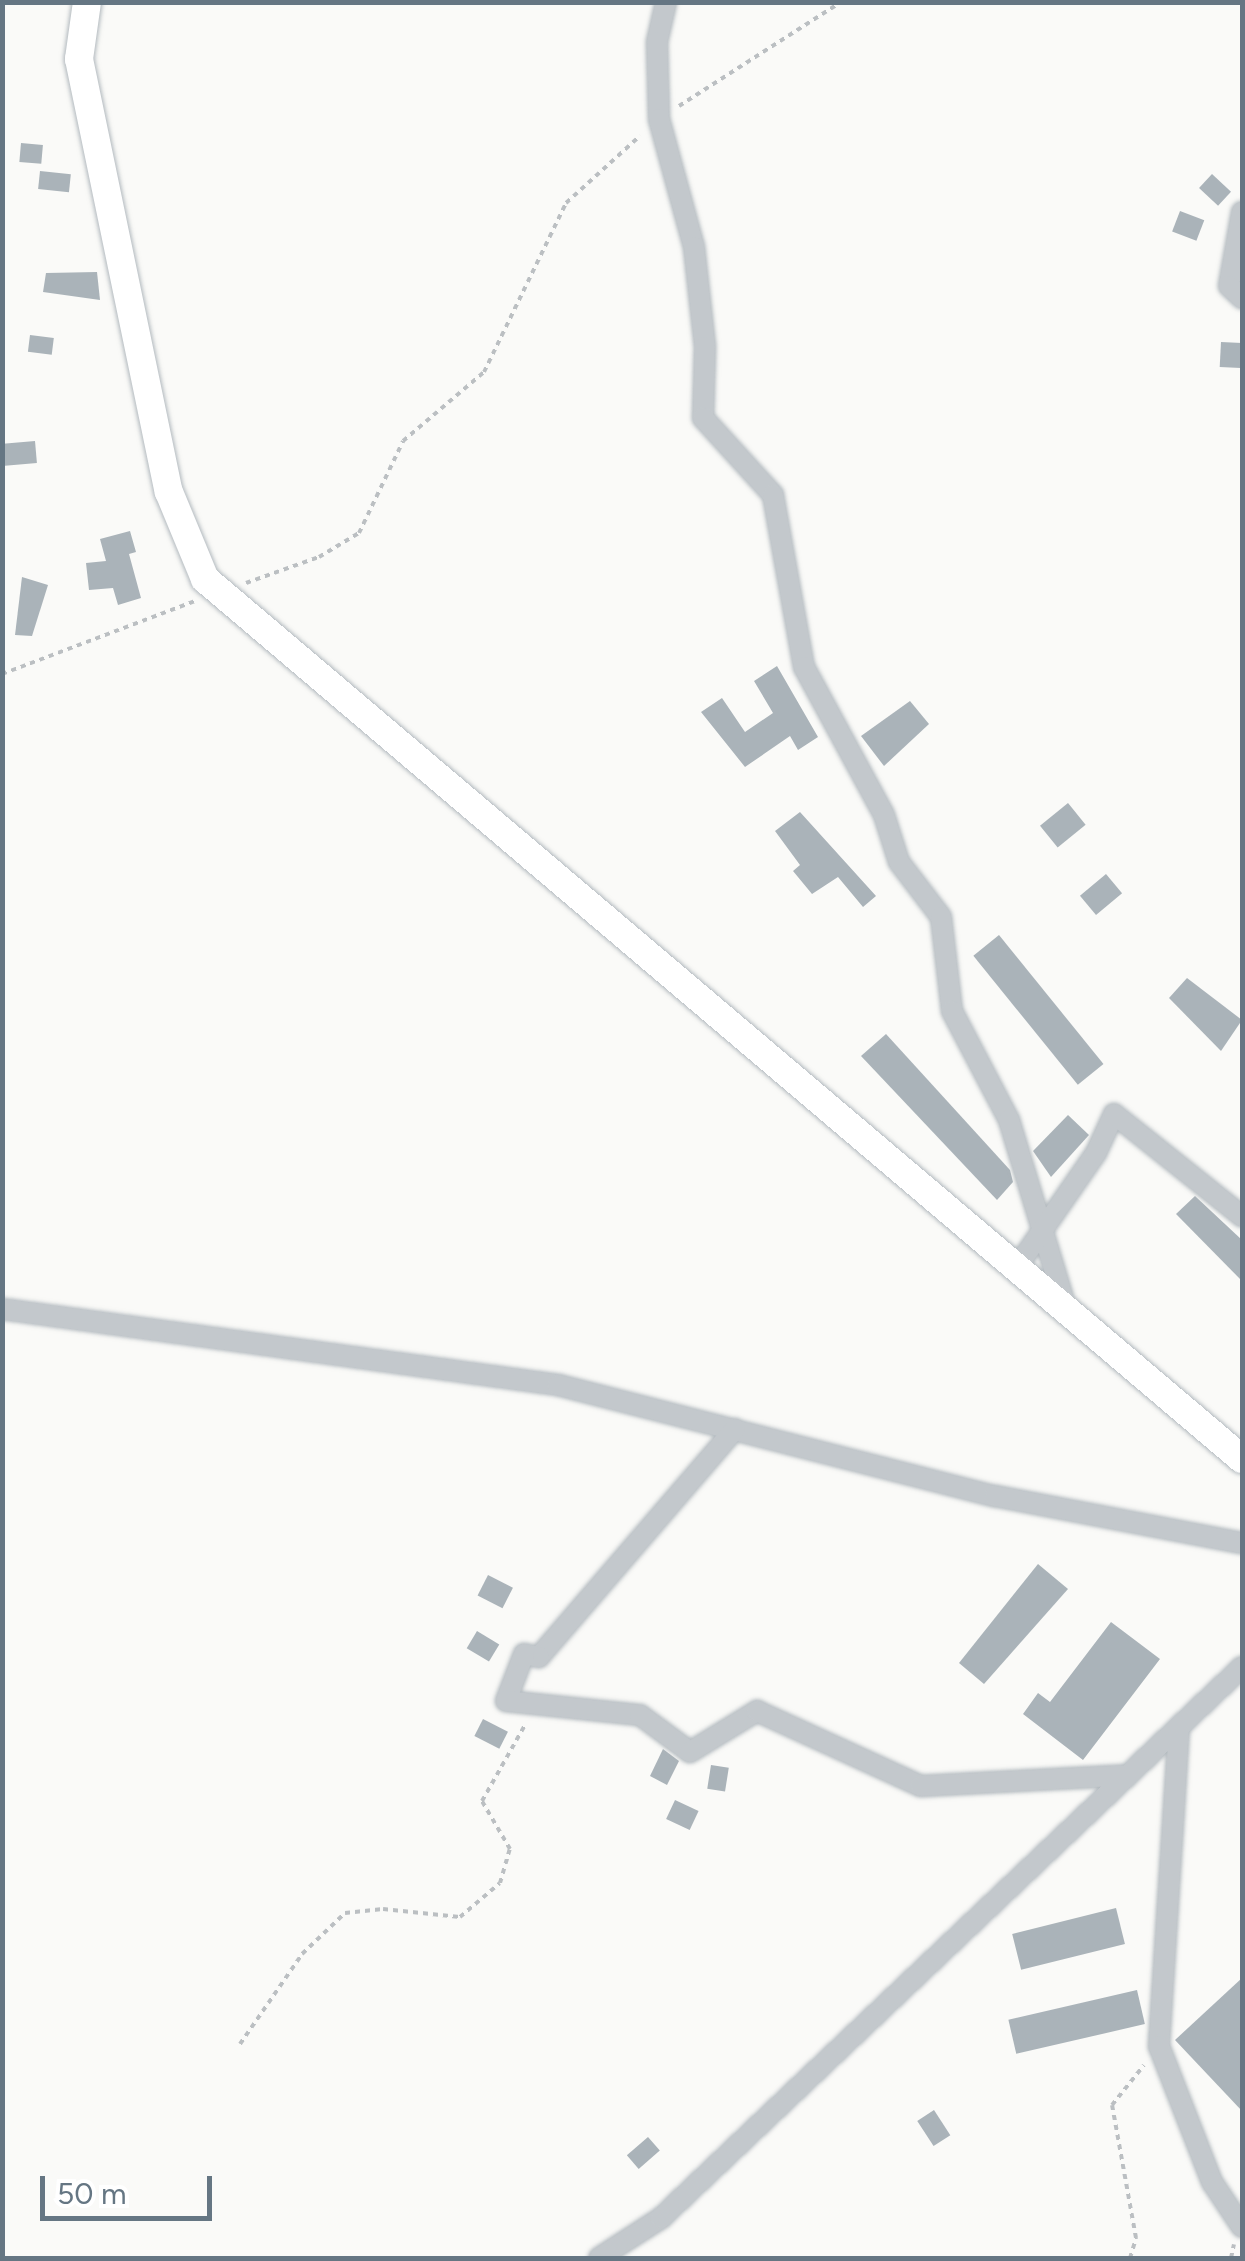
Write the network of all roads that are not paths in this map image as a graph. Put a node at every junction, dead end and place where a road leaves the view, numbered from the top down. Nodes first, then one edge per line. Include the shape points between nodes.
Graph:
1 (87, 2) edge
2 (666, 2) edge
3 (1242, 212) edge
4 (1242, 298) edge
5 (1242, 1216) edge
6 (1042, 1231) junction
7 (1016, 1266) junction
8 (1066, 1308) junction
9 (2, 1309) edge
10 (734, 1430) junction
11 (1242, 1459) edge
12 (1242, 1543) edge
13 (1242, 1667) edge
14 (1180, 1727) junction
15 (1128, 1775) junction
16 (1242, 2226) edge
17 (599, 2258) edge

1 - 7 main road via 79,59 169,492 205,580
2 - 6 street via 657,42 659,119 694,247 705,347 703,418 772,495 804,667 884,815 899,862 941,917 952,1011 1009,1120
3 - 4 street via 1229,286
5 - 6 street via 1114,1114 1096,1154
6 - 7 street
6 - 8 street
7 - 8 main road
8 - 11 main road
9 - 10 street via 558,1384
10 - 12 street via 1014,1500
10 - 15 street via 539,1658 524,1654 506,1701 640,1716 690,1752 756,1711 921,1786
13 - 14 street
14 - 15 street
14 - 16 street via 1159,2046 1212,2182
15 - 17 street via 661,2218

